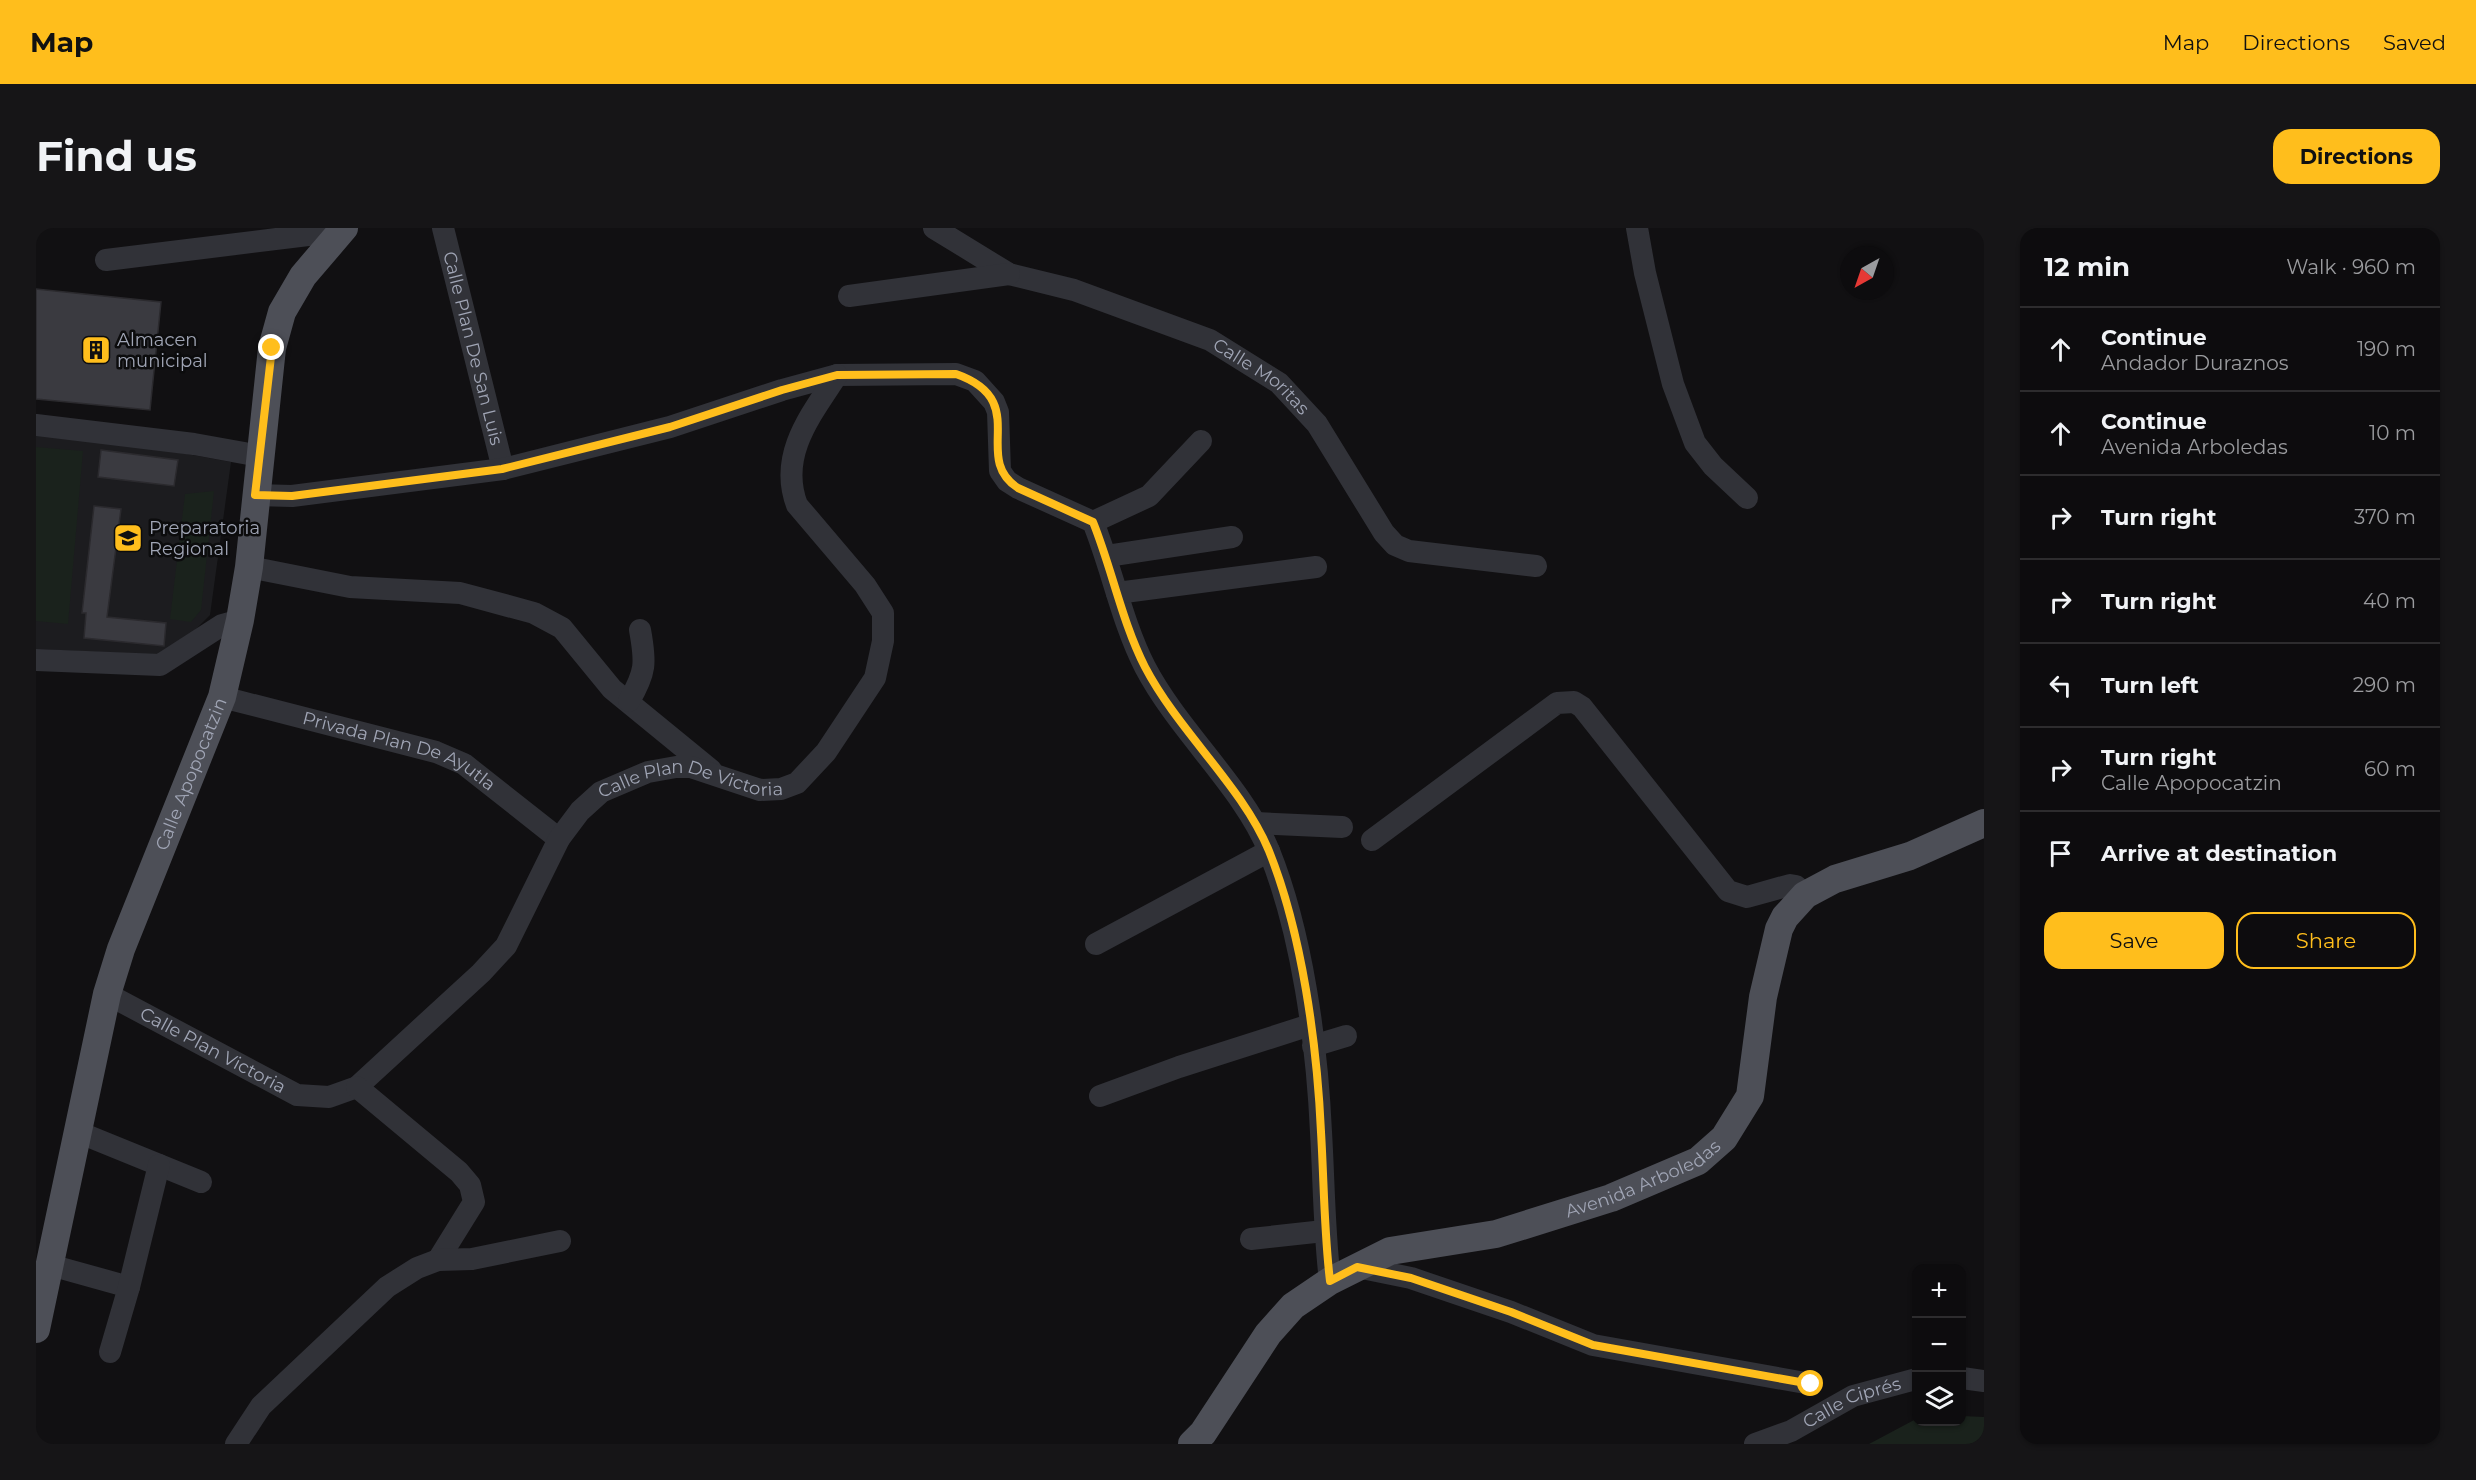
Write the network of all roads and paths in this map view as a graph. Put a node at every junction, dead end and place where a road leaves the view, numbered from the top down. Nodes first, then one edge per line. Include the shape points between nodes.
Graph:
1 (443, 228) edge
2 (934, 228) edge
3 (1637, 228) edge
4 (342, 229) edge
5 (106, 260) dead end
6 (1009, 274) junction
7 (849, 296) dead end
8 (837, 375) junction
9 (36, 425) edge
10 (1201, 441) dead end
11 (260, 456) junction
12 (502, 469) junction
13 (255, 495) junction
14 (1747, 498) dead end
15 (1093, 522) junction
16 (1232, 537) dead end
17 (1107, 556) junction
18 (1536, 566) dead end
19 (249, 567) junction
20 (1316, 567) dead end
21 (1117, 593) junction
22 (240, 620) junction
23 (640, 630) dead end
24 (36, 660) edge
25 (222, 697) junction
26 (629, 700) junction
27 (719, 776) junction
28 (1256, 823) junction
29 (1984, 823) edge
30 (1342, 826) dead end
31 (559, 839) junction
32 (1372, 840) dead end
33 (1269, 851) junction
34 (1805, 895) junction
35 (1096, 944) dead end
36 (107, 994) junction
37 (1312, 1036) junction
38 (1346, 1036) dead end
39 (357, 1087) junction
40 (1100, 1096) dead end
41 (78, 1132) junction
42 (159, 1165) junction
43 (201, 1182) dead end
44 (1324, 1231) junction
45 (1251, 1239) dead end
46 (560, 1241) dead end
47 (438, 1260) junction
48 (50, 1265) junction
49 (1357, 1267) junction
50 (1330, 1281) junction
51 (129, 1287) junction
52 (36, 1329) edge
53 (110, 1352) dead end
54 (1966, 1379) edge
55 (1912, 1380) edge
56 (1984, 1381) edge
57 (1811, 1384) dead end
58 (236, 1444) edge
59 (1192, 1444) edge
60 (1755, 1444) edge

1 - 12 street, Calle Plan De San Luis
2 - 6 street, Calle Moritas
3 - 14 street via 1673,384 1695,443
4 - 5 street
4 - 11 main road, Calle Apopocatzin via 303,276 282,312 272,348
6 - 7 street
6 - 18 street, Calle Moritas via 1074,290 1210,340 1279,383 1317,424 1395,545 1409,551
8 - 12 street via 670,427
8 - 15 street via 956,374 975,381 998,412 1000,471 1007,481
8 - 27 street, Calle Plan De Victoria via 801,435 789,473 797,505 866,585 883,613 883,641 875,678 826,752 797,783 760,790
9 - 11 street
10 - 15 street via 1149,495
11 - 13 main road, Calle Apopocatzin
12 - 13 street via 292,496
13 - 19 main road, Calle Apopocatzin
15 - 17 street
16 - 17 street
17 - 21 street
19 - 22 main road, Calle Apopocatzin
19 - 26 street via 350,587 460,593 534,613 571,636 604,681
20 - 21 street
21 - 28 street via 1145,667 1177,719
22 - 24 street via 222,625 160,665
22 - 25 main road, Calle Apopocatzin
23 - 26 street via 645,666
25 - 31 street, Privada Plan De Ayutla via 436,752 464,764
25 - 36 main road, Calle Apopocatzin via 121,949
26 - 27 street
27 - 31 street, Calle Plan De Victoria via 691,767 648,772 601,792
28 - 30 street
28 - 33 street
29 - 34 main road, Avenida Arboledas via 1910,856 1835,879
31 - 39 street, Calle Plan De Victoria via 506,946 481,974
32 - 34 street via 1557,703 1574,702 1728,891 1747,897 1790,885
33 - 35 street
33 - 37 street via 1296,945
34 - 49 main road, Avenida Arboledas via 1779,929 1763,996 1750,1096 1724,1138 1698,1161 1611,1198 1537,1222 1496,1234 1390,1251
36 - 39 street, Calle Plan Victoria via 297,1095 329,1096
36 - 41 main road, Calle Apopocatzin
37 - 38 street
37 - 40 street via 1179,1066
37 - 44 street via 1322,1132
39 - 47 street via 470,1185 474,1202
41 - 42 street
41 - 48 main road, Calle Apopocatzin
42 - 43 street
42 - 51 street
44 - 45 street
44 - 50 street
46 - 47 street via 472,1258
47 - 58 street via 387,1287 261,1406
48 - 51 street
48 - 52 main road, Calle Apopocatzin
49 - 50 main road, Avenida Arboledas
49 - 57 street via 1411,1278 1593,1345
50 - 59 main road, Avenida Arboledas via 1293,1306 1268,1334 1203,1434
51 - 53 street
54 - 56 street
55 - 60 street, Calle Ciprés via 1853,1396 1791,1431

